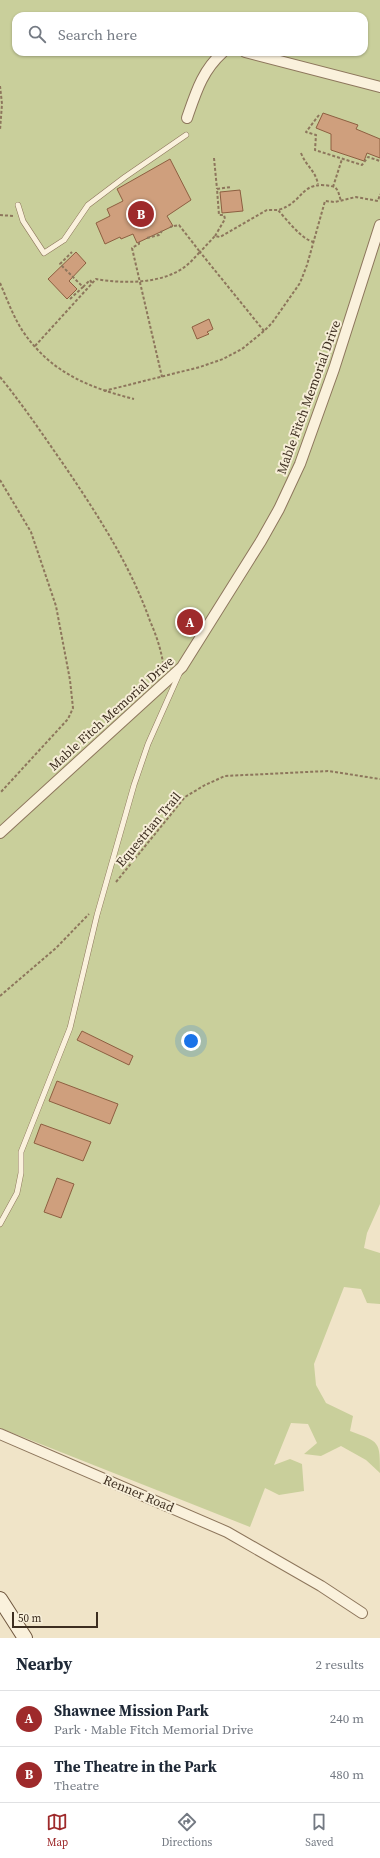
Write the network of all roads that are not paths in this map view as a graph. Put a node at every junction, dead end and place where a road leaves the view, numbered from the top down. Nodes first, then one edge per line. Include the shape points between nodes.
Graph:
1 (219, 56) edge
2 (260, 56) edge
3 (380, 88) edge
4 (187, 118) dead end
5 (186, 136) dead end
6 (18, 205) dead end
7 (380, 225) edge
8 (182, 667) junction
9 (0, 833) edge
10 (0, 1224) edge
11 (0, 1434) edge
12 (0, 1599) edge
13 (362, 1613) dead end
14 (24, 1638) edge

1 - 4 street via 198,85
2 - 3 street
5 - 6 lane via 88,205 64,240 44,253
7 - 8 street, Mable Fitch Memorial Drive via 334,369 300,464 261,541
8 - 9 street, Mable Fitch Memorial Drive
8 - 10 lane via 148,744 134,785 102,898 70,1028 21,1152 18,1193
11 - 13 street, Renner Road via 196,1518 275,1559
12 - 14 main road

